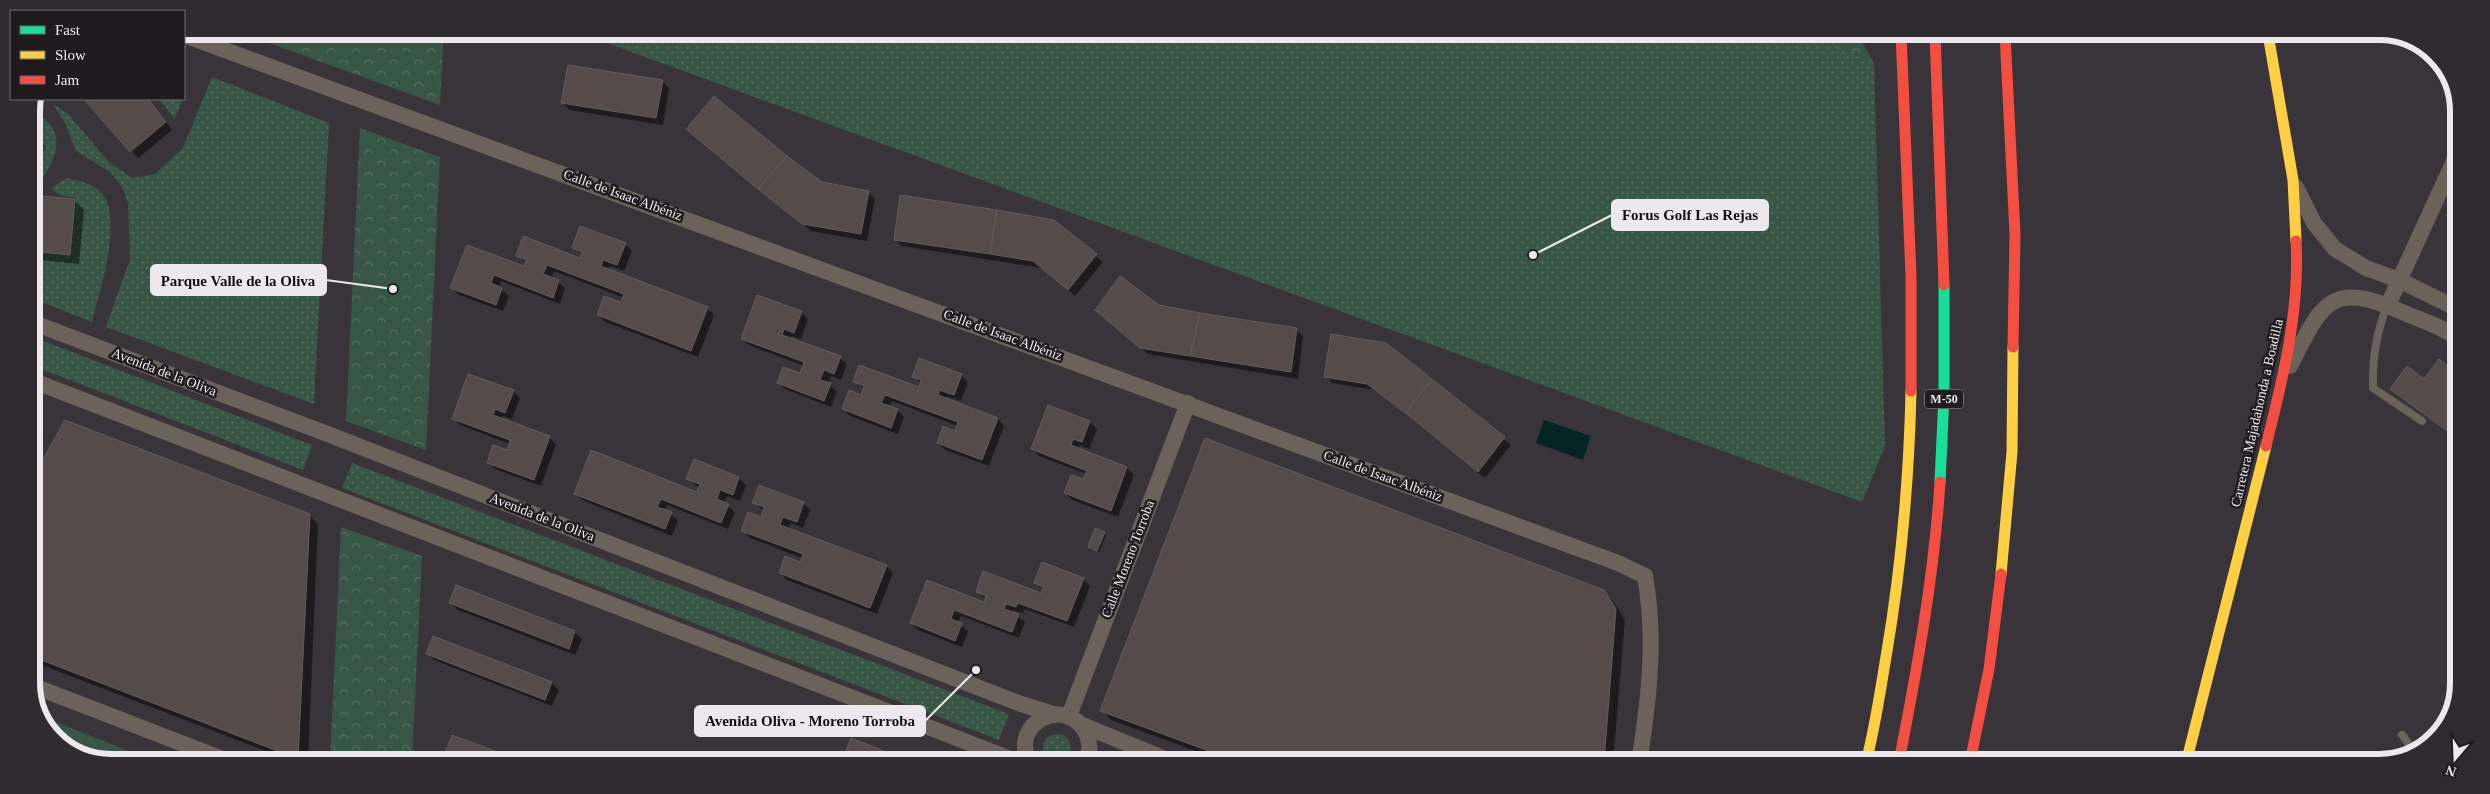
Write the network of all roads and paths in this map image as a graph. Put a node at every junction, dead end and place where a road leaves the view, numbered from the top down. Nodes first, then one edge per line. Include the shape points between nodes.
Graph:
1 (198, 40) edge
2 (1901, 40) edge
3 (1935, 40) edge
4 (2006, 40) edge
5 (2269, 40) edge
6 (2450, 169) edge
7 (2293, 180) junction
8 (2015, 234) junction
9 (2399, 280) junction
10 (2388, 305) junction
11 (2450, 305) edge
12 (2026, 316) dead end
13 (40, 325) edge
14 (2450, 334) edge
15 (2282, 381) junction
16 (40, 383) edge
17 (1188, 403) junction
18 (2422, 421) dead end
19 (40, 689) edge
20 (1061, 715) junction
21 (1082, 725) junction
22 (2402, 735) dead end
23 (2410, 746) edge
24 (209, 754) edge
25 (998, 754) edge
26 (1026, 754) edge
27 (1087, 754) edge
28 (1153, 754) edge
29 (1639, 754) edge
30 (1868, 754) edge
31 (1902, 754) edge
32 (1972, 754) edge
33 (2188, 754) edge

1 - 17 street, Calle de Isaac Albéniz
2 - 30 main road via 1912,250 1913,379 1907,508 1892,634
3 - 31 main road, M-50 via 1944,247 1944,382 1939,508 1922,647
4 - 8 main road
5 - 7 main road, Carretera Majadahonda a Boadilla
6 - 9 street
7 - 9 street via 2314,223 2335,249 2366,268
7 - 15 main road, Carretera Majadahonda a Boadilla via 2297,257 2295,313
8 - 12 main road
8 - 32 main road via 2012,442 2003,562 1989,670
9 - 10 street
9 - 11 street
10 - 14 street
10 - 15 street via 2366,297 2345,296 2330,303 2312,323
10 - 18 lane via 2379,326 2372,359 2373,388
13 - 20 street, Avenida de la Oliva via 1020,704
15 - 33 main road, Carretera Majadahonda a Boadilla
16 - 25 street
17 - 20 street, Calle Moreno Torroba
17 - 29 street, Calle de Isaac Albéniz via 1618,563 1645,576 1651,609 1646,715
19 - 24 street
20 - 21 street, Avenida de la Oliva
20 - 26 street via 1037,721 1026,735
21 - 27 street via 1090,742
21 - 28 street
22 - 23 lane

